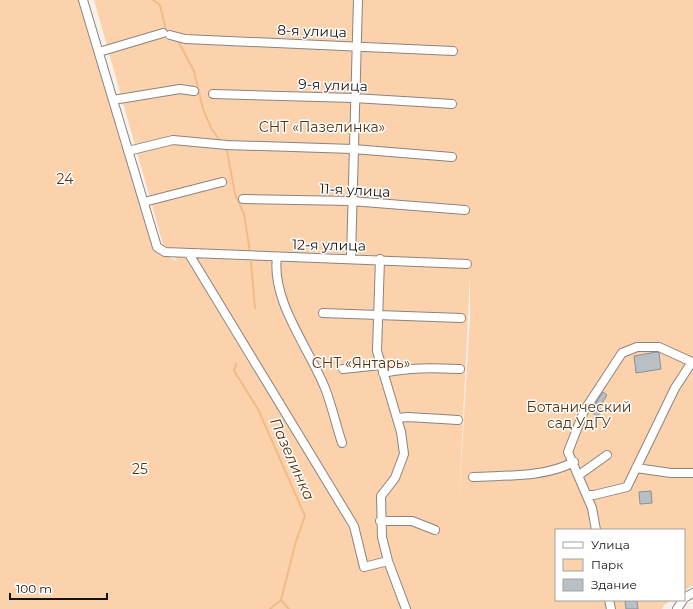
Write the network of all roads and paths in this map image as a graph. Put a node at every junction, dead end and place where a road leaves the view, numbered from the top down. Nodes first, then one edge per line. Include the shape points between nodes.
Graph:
1 (83, 0) edge
2 (358, 0) edge
3 (356, 46) junction
4 (453, 51) dead end
5 (99, 52) junction
6 (194, 91) dead end
7 (213, 94) dead end
8 (354, 98) junction
9 (113, 100) junction
10 (452, 104) dead end
11 (353, 149) junction
12 (128, 151) junction
13 (452, 157) dead end
14 (222, 182) dead end
15 (243, 199) dead end
16 (351, 201) junction
17 (144, 202) junction
18 (465, 210) dead end
19 (189, 254) junction
20 (277, 257) junction
21 (351, 258) junction
22 (380, 259) junction
23 (468, 264) dead end
24 (323, 313) dead end
25 (379, 314) junction
26 (461, 318) dead end
27 (381, 365) junction
28 (343, 369) dead end
29 (460, 369) dead end
30 (384, 373) junction
31 (397, 418) junction
32 (458, 420) dead end
33 (342, 444) dead end
34 (607, 456) dead end
35 (574, 462) junction
36 (636, 468) junction
37 (693, 473) edge
38 (579, 475) junction
39 (473, 477) dead end
40 (587, 495) junction
41 (380, 521) junction
42 (596, 529) edge
43 (435, 530) dead end
44 (388, 561) junction
45 (406, 609) edge

1 - 5 street, 12-я улица
2 - 3 street
3 - 4 street, 8-я улица
3 - 5 street, 8-я улица via 185,39 167,34
3 - 8 street
5 - 9 street, 12-я улица
6 - 9 street via 180,90
7 - 8 street, 9-я улица
8 - 10 street, 9-я улица
8 - 11 street
9 - 12 street, 12-я улица
11 - 12 street via 172,140
11 - 13 street
11 - 16 street
12 - 17 street, 12-я улица
14 - 17 street
15 - 16 street, 11-я улица
16 - 18 street, 11-я улица
16 - 21 street
17 - 19 street, 12-я улица via 157,247 165,252
19 - 20 street, 12-я улица
19 - 44 street via 354,526 364,567
20 - 21 street, 12-я улица
20 - 33 street via 275,268 283,302 325,388
21 - 22 street, 12-я улица
22 - 23 street, 12-я улица
22 - 25 street
24 - 25 street
25 - 26 street
25 - 27 street via 377,351
27 - 28 street
27 - 30 street
29 - 30 street via 418,368
30 - 31 street
31 - 32 street
31 - 41 street via 404,454 395,478 381,496
34 - 38 street
35 - 36 street via 568,452 584,411 622,353 637,347 660,347 692,362 675,388
35 - 38 street
35 - 39 street via 561,469 542,473
36 - 37 street
36 - 40 street via 628,487
38 - 40 street
40 - 42 street
41 - 43 street via 412,521
41 - 44 street
44 - 45 street

